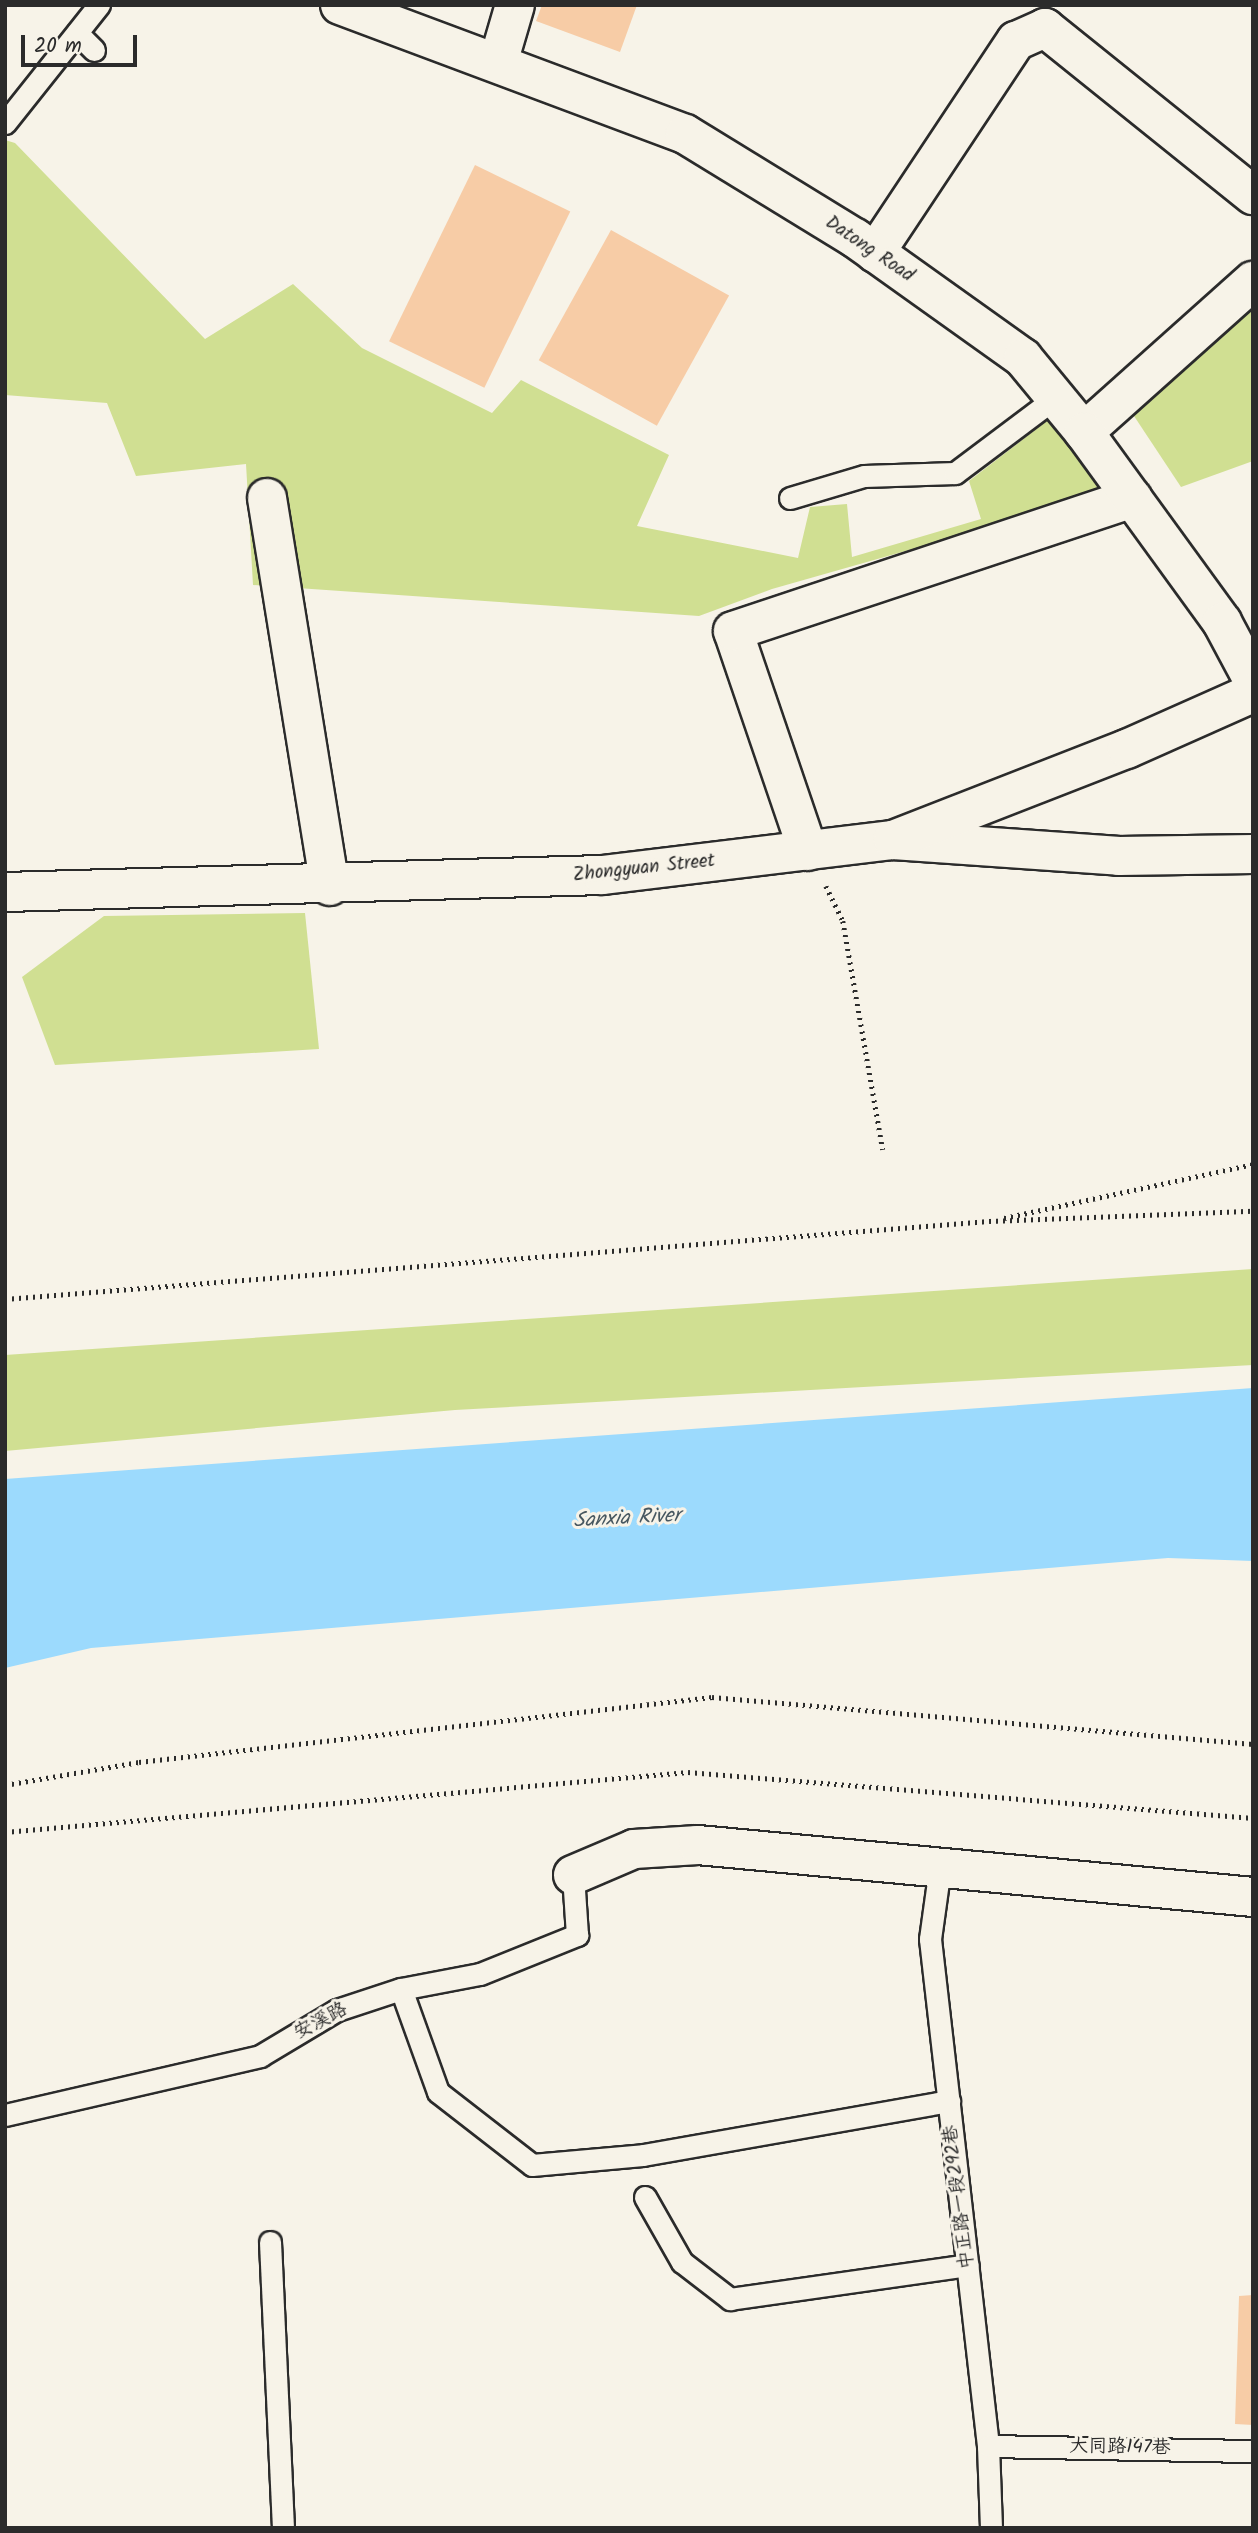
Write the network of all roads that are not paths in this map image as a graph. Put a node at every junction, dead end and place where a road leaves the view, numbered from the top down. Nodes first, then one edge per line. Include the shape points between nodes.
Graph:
1 (99, 5) edge
2 (340, 5) edge
3 (515, 5) edge
4 (383, 12) edge
5 (77, 33) junction
6 (94, 50) dead end
7 (498, 63) junction
8 (15, 121) edge
9 (1253, 195) edge
10 (876, 253) junction
11 (1253, 281) edge
12 (1055, 398) junction
13 (1084, 432) junction
14 (267, 498) dead end
15 (790, 498) dead end
16 (1132, 498) junction
17 (1253, 680) edge
18 (1253, 693) edge
19 (893, 840) junction
20 (808, 851) junction
21 (1253, 853) edge
22 (330, 886) junction
23 (5, 892) edge
24 (940, 1867) junction
25 (573, 1875) joint
26 (1253, 1896) edge
27 (401, 1989) junction
28 (949, 2101) junction
29 (5, 2115) edge
30 (645, 2197) dead end
31 (270, 2242) dead end
32 (968, 2264) junction
33 (988, 2446) junction
34 (1253, 2451) edge
35 (283, 2528) edge
36 (991, 2528) edge

1 - 5 lane
2 - 4 street, Datong Road
3 - 7 street
4 - 7 street, Datong Road
5 - 6 lane
5 - 8 lane
7 - 10 street, Datong Road via 685,134
9 - 10 street via 1045,28 1016,41
10 - 12 street, Datong Road via 1023,358
11 - 13 street
12 - 13 street, Datong Road
12 - 15 lane via 954,473 864,476
13 - 16 street, Datong Road
14 - 22 street
16 - 17 street, Datong Road via 1222,622
16 - 20 street via 733,631
18 - 19 street, Zhongyuan Street via 1127,750
19 - 20 street, Zhongyuan Street
19 - 21 street via 1119,856
20 - 22 street, Zhongyuan Street via 602,875
22 - 23 street, Zhongyuan Street
24 - 25 street via 698,1845 634,1849
24 - 26 street
24 - 28 lane, 中正路一段292巷 via 930,1939
25 - 27 lane, 安溪路 via 577,1935 480,1974
27 - 28 lane via 438,2092 532,2165 643,2155
27 - 29 lane, 安溪路 via 337,2010 260,2056
28 - 32 lane, 中正路一段292巷
30 - 32 lane via 682,2262 730,2299
31 - 35 lane
32 - 33 lane, 中正路一段292巷
33 - 34 lane, 大同路147巷
33 - 36 lane, 中正路一段292巷

